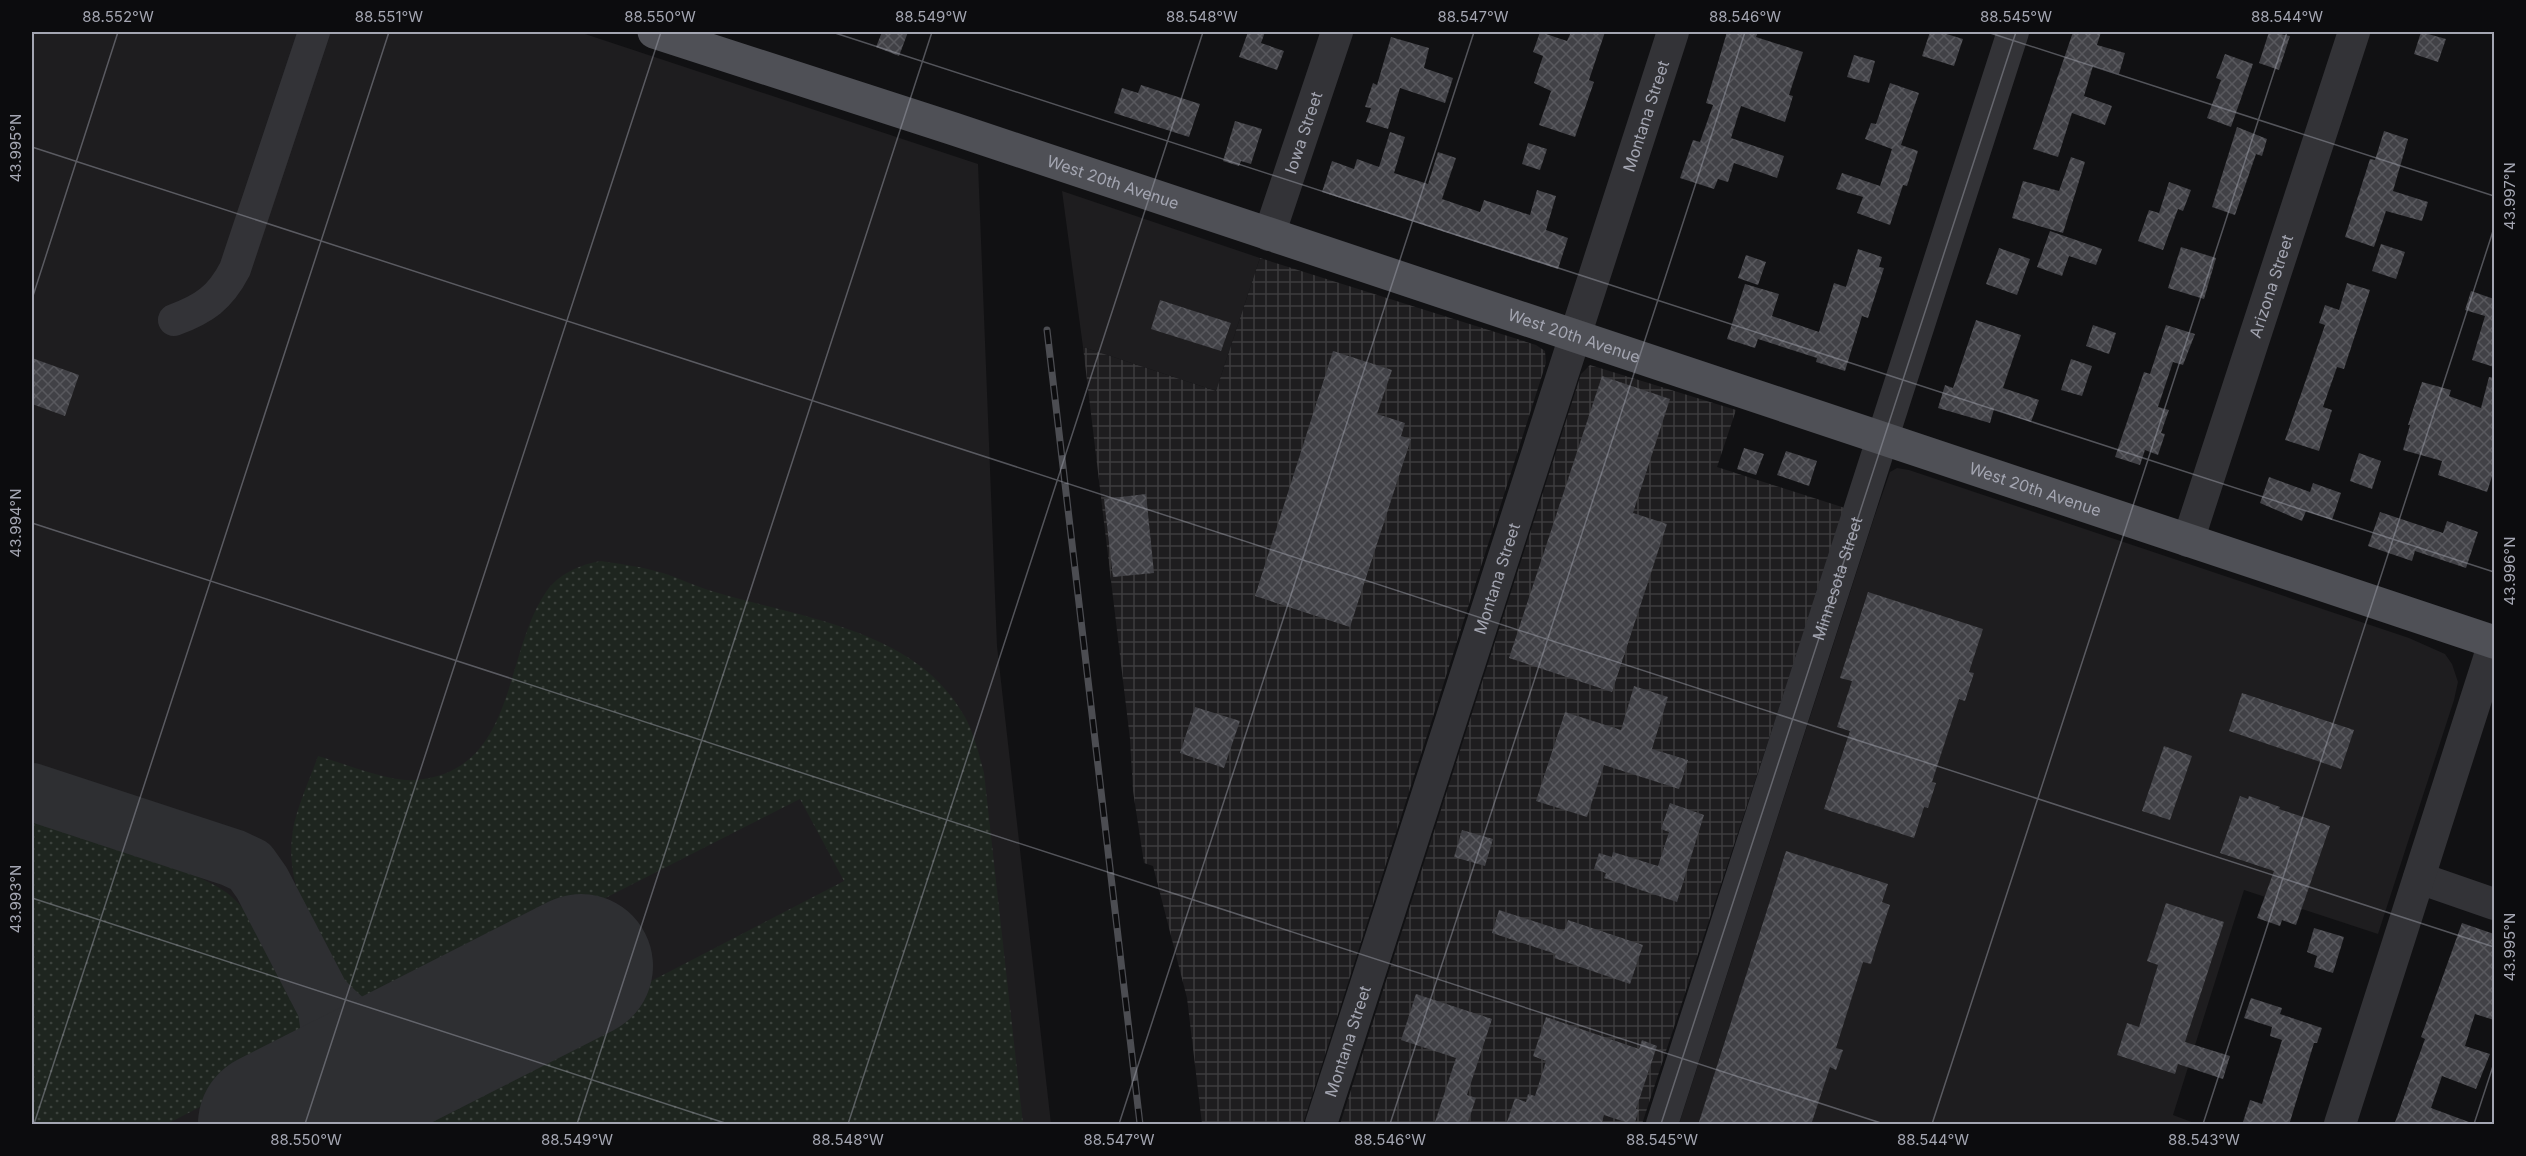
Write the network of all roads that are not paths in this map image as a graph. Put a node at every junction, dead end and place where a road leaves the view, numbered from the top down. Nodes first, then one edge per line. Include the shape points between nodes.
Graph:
1 (314, 32) edge
2 (654, 32) edge
3 (1337, 32) edge
4 (1673, 32) edge
5 (2013, 32) edge
6 (2354, 32) edge
7 (1269, 235) junction
8 (174, 320) dead end
9 (1576, 336) junction
10 (1883, 439) junction
11 (2188, 541) junction
12 (2494, 643) edge
13 (2419, 878) junction
14 (2494, 904) edge
15 (1321, 1125) edge
16 (1662, 1125) edge
17 (2340, 1125) edge

1 - 8 street via 235,269 225,288 208,304
2 - 7 main road, West 20th Avenue
3 - 7 street, Iowa Street
4 - 9 street, Montana Street
5 - 10 street, Minnesota Street
6 - 11 street, Arizona Street
7 - 9 main road, West 20th Avenue
9 - 10 main road, West 20th Avenue
9 - 15 street, Montana Street
10 - 11 main road, West 20th Avenue
10 - 16 street, Minnesota Street
11 - 12 main road, West 20th Avenue
12 - 13 street
13 - 14 street
13 - 17 street

